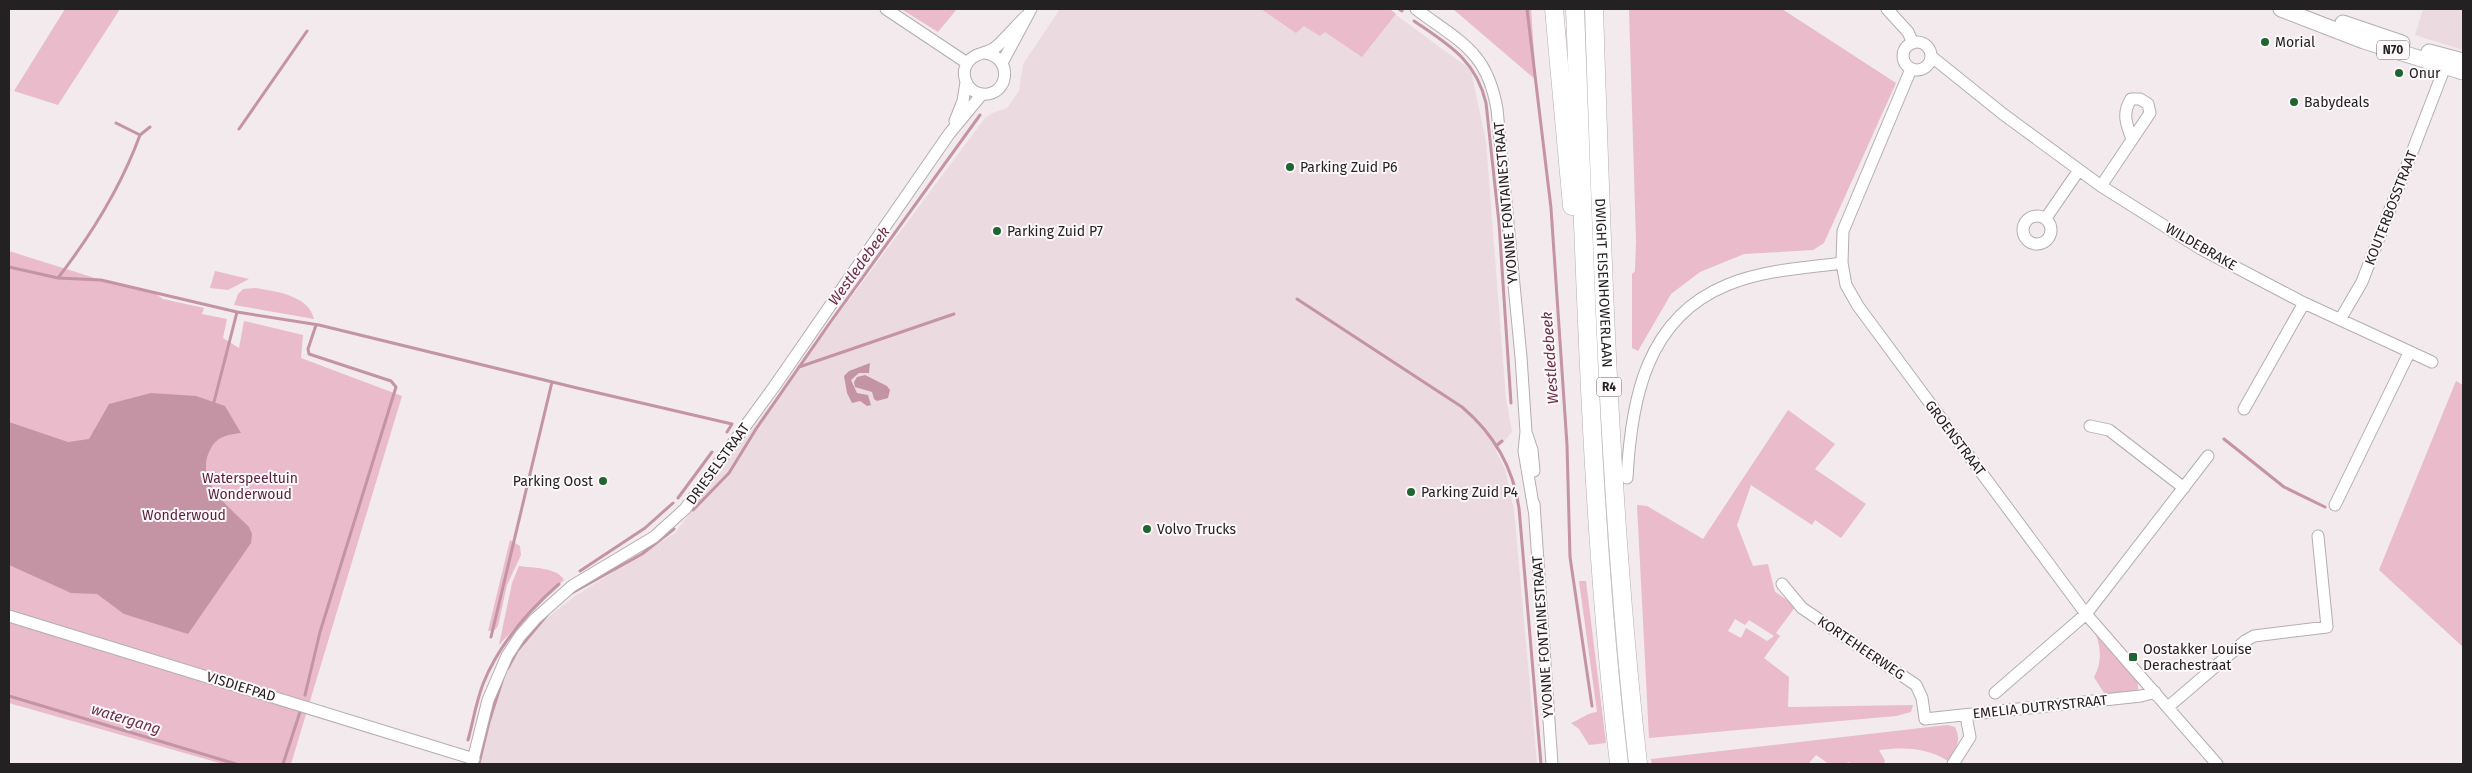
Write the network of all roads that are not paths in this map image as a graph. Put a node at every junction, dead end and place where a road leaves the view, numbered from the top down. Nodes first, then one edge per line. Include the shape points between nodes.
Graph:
1 (886, 9) edge
2 (1416, 9) edge
3 (1554, 9) edge
4 (1575, 9) edge
5 (1594, 9) edge
6 (1887, 9) edge
7 (2281, 9) edge
8 (2308, 9) edge
9 (1028, 12) edge
10 (1912, 43) junction
11 (984, 53) junction
12 (1932, 57) junction
13 (2463, 61) edge
14 (2447, 62) junction
15 (967, 63) junction
16 (1002, 63) junction
17 (1911, 69) junction
18 (2463, 72) edge
19 (966, 82) junction
20 (982, 94) junction
21 (949, 134) junction
22 (2132, 140) dead end
23 (2079, 170) junction
24 (2101, 186) junction
25 (2046, 218) dead end
26 (1842, 263) junction
27 (2304, 303) junction
28 (1587, 306) junction
29 (2341, 318) junction
30 (2409, 353) junction
31 (2432, 362) dead end
32 (2244, 409) dead end
33 (2090, 426) dead end
34 (2208, 456) dead end
35 (1627, 478) dead end
36 (2184, 488) junction
37 (2335, 505) dead end
38 (2318, 536) dead end
39 (1782, 584) dead end
40 (2086, 614) junction
41 (9, 616) edge
42 (2154, 692) junction
43 (1995, 693) dead end
44 (2168, 707) junction
45 (1966, 716) junction
46 (1925, 719) joint
47 (473, 762) edge
48 (1552, 764) edge
49 (1619, 764) edge
50 (1638, 764) edge
51 (1953, 764) edge
52 (2217, 764) edge

1 - 15 street
2 - 48 street, YVONNE FONTAINESTRAAT via 1480,60 1493,86 1526,432 1524,451 1534,510
3 - 28 highway via 1573,218
4 - 28 highway, DWIGHT EISENHOWERLAAN / R4
5 - 50 highway, DWIGHT EISENHOWERLAAN / R4 via 1602,280 1628,668
6 - 10 street via 1908,32
7 - 14 main road, N70 via 2364,41
8 - 14 main road, N70
9 - 11 street, DRIESELSTRAAT via 995,49
9 - 16 street, DRIESELSTRAAT
10 - 12 street via 1922,42
10 - 17 street via 1904,53 1905,62
11 - 15 street, DRIESELSTRAAT
11 - 16 street via 997,57
12 - 17 street via 1924,68
12 - 23 street, WILDEBRAKE
13 - 14 main road, N70
14 - 18 main road, N70
14 - 29 street, KOUTERBOSSTRAAT via 2362,282
15 - 19 street, DRIESELSTRAAT
16 - 20 street, DRIESELSTRAAT via 1005,74 1002,84 993,92
17 - 26 street, GROENSTRAAT via 1843,231
19 - 20 street
19 - 21 street, DRIESELSTRAAT via 961,109
20 - 21 street, DRIESELSTRAAT
21 - 47 street, DRIESELSTRAAT via 685,509 654,537 572,586 520,636 495,680
22 - 24 street
23 - 24 street, WILDEBRAKE
23 - 25 street
24 - 27 street, WILDEBRAKE via 2201,249
26 - 35 street via 1766,274 1728,284 1685,311 1661,340 1642,379 1629,434
26 - 40 street, GROENSTRAAT via 1846,286 1858,306
27 - 29 street
27 - 32 street
28 - 49 highway, DWIGHT EISENHOWERLAAN / R4 via 1600,555
29 - 30 street
30 - 31 street
30 - 37 street
33 - 36 street via 2109,430
34 - 36 street, EMELIA DUTRYSTRAAT
36 - 40 street, EMELIA DUTRYSTRAAT
38 - 44 street via 2327,627 2254,636
39 - 46 street, KORTEHEERWEG via 1802,608 1916,685
40 - 42 street, GROENSTRAAT
40 - 43 street, EMELIA DUTRYSTRAAT
41 - 47 street, VISDIEFPAD
42 - 44 street, GROENSTRAAT
42 - 45 street, EMELIA DUTRYSTRAAT
44 - 52 street, GROENSTRAAT
45 - 46 street, EMELIA DUTRYSTRAAT
45 - 51 street via 1970,737

